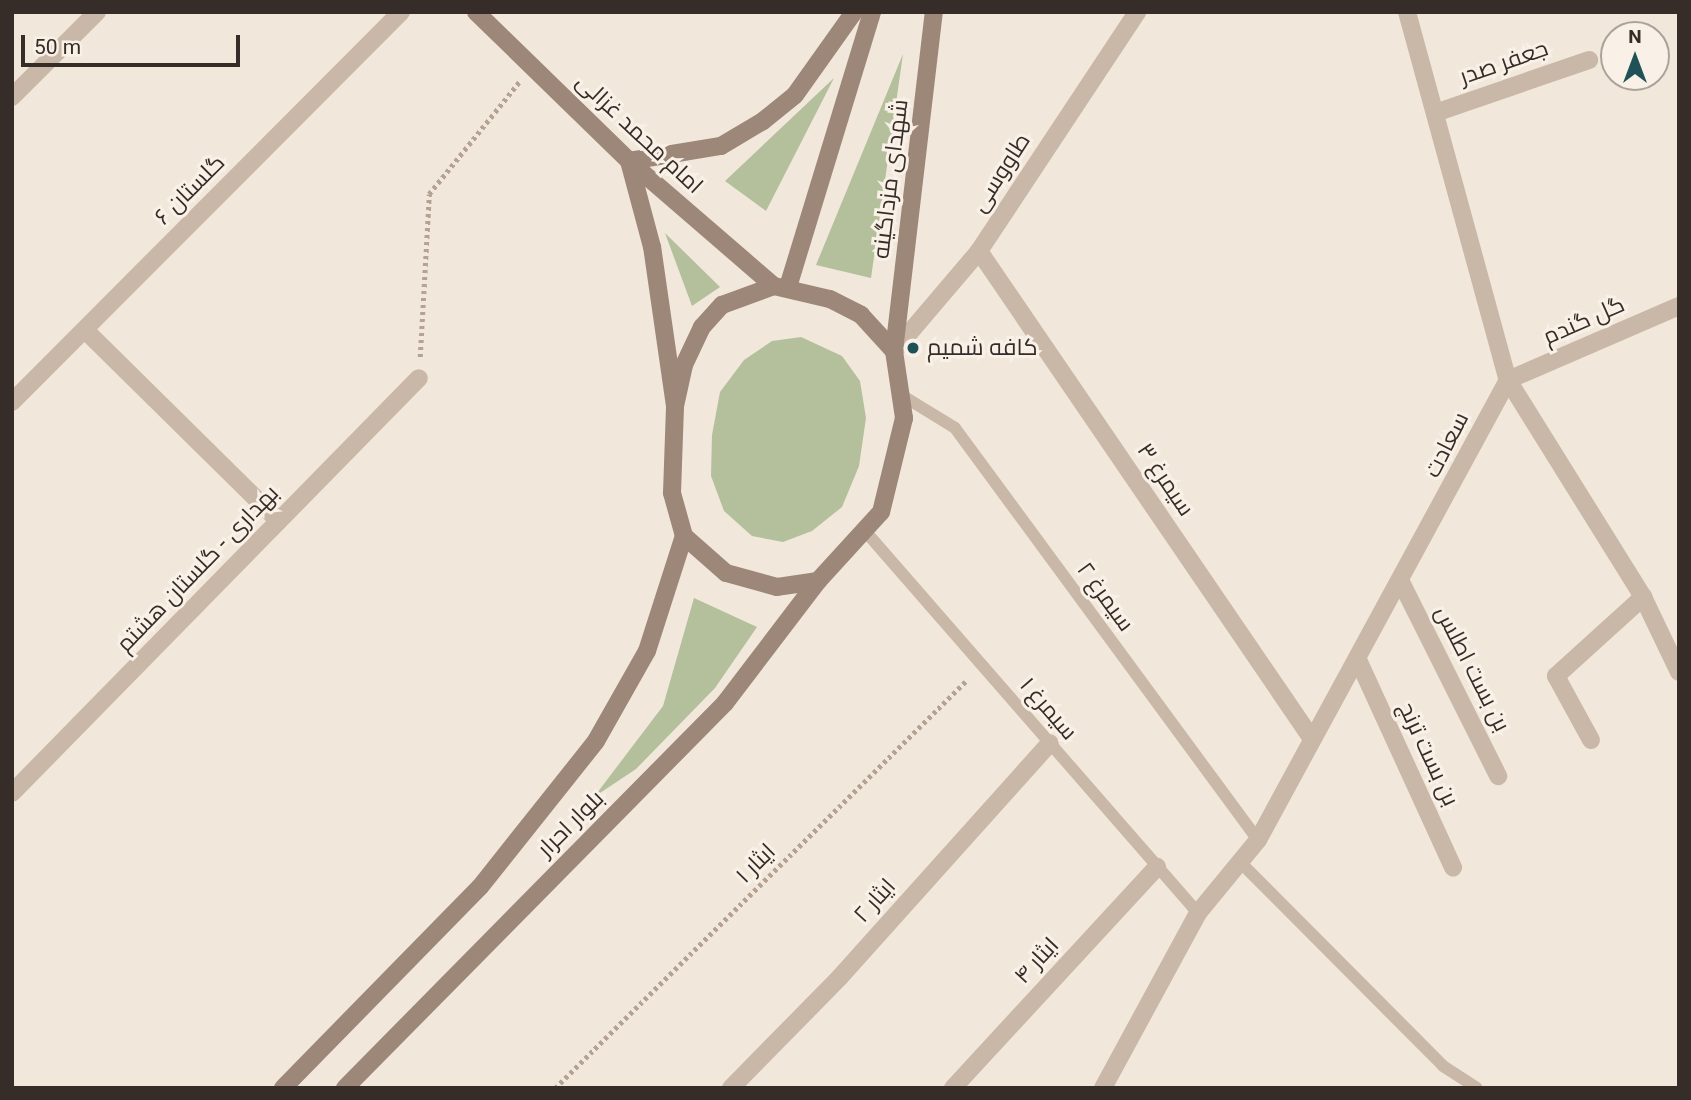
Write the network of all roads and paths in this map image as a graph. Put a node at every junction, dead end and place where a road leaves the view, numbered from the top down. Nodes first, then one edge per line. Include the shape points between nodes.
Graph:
1 (97, 12) edge
2 (401, 12) edge
3 (476, 12) edge
4 (854, 12) edge
5 (872, 12) edge
6 (934, 12) edge
7 (1137, 12) edge
8 (1407, 12) edge
9 (1589, 61) dead end
10 (532, 67) junction
11 (12, 97) edge
12 (1435, 113) junction
13 (629, 161) junction
14 (979, 251) junction
15 (781, 287) junction
16 (1679, 306) edge
17 (85, 330) junction
18 (894, 351) junction
19 (419, 379) joint
20 (1508, 380) junction
21 (903, 396) junction
22 (12, 402) edge
23 (675, 406) junction
24 (279, 521) junction
25 (866, 532) junction
26 (684, 536) junction
27 (818, 581) junction
28 (1402, 584) junction
29 (1643, 597) junction
30 (1359, 662) junction
31 (982, 665) junction
32 (1679, 672) edge
33 (1310, 736) junction
34 (1591, 740) dead end
35 (1049, 743) junction
36 (1498, 776) dead end
37 (12, 793) edge
38 (1258, 841) junction
39 (1238, 860) junction
40 (1157, 867) junction
41 (1453, 867) dead end
42 (1198, 913) junction
43 (283, 1088) edge
44 (345, 1088) edge
45 (555, 1088) edge
46 (731, 1088) edge
47 (953, 1088) edge
48 (1103, 1088) edge
49 (1477, 1088) edge

1 - 11 street
2 - 17 street, گلستان ۶
3 - 10 street, امام محمد غزالی
4 - 13 street via 795,95 763,121 721,146
5 - 15 street
6 - 18 street, شهدای مزداگینه
7 - 14 street, طاووسی
8 - 12 street
9 - 12 street, جعفر صدر
10 - 13 street, امام محمد غزالی
10 - 19 path via 429,194
12 - 20 street
13 - 15 street, امام محمد غزالی
13 - 23 street via 652,247
14 - 18 street, طاووسی
14 - 33 street, سیمرغ ۳
15 - 18 street, امام محمد غزالی via 861,315
15 - 23 street via 722,305 702,327 684,365
16 - 20 street, گل گندم
17 - 22 street, گلستان ۶
17 - 24 street
18 - 21 street, بلوار احرار
19 - 24 street, بهداری - گلستان هشتم
20 - 28 street, سعادت
20 - 29 street
21 - 25 street, بلوار احرار via 890,489
21 - 38 lane, سیمرغ ۲ via 955,428
23 - 26 street via 670,459
24 - 37 street, بهداری - گلستان هشتم
25 - 27 street, بلوار احرار
25 - 31 lane, سیمرغ ۱
26 - 27 street via 706,560 751,584
26 - 43 street, بلوار احرار via 647,651 596,741 480,887
27 - 44 street, بلوار احرار via 725,703
28 - 30 street, سعادت
28 - 36 street, بن بست اطلس
29 - 32 street
29 - 34 street via 1556,676
30 - 33 street, سعادت
30 - 41 street, بن بست ترنج
31 - 35 lane, سیمرغ ۱
31 - 45 path, ایثار ۱
33 - 38 street, سعادت
35 - 40 lane, سیمرغ ۱
35 - 46 street, ایثار ۲ via 840,977
38 - 39 street, سعادت
39 - 42 street, سعادت
39 - 49 lane via 1444,1066
40 - 42 lane, سیمرغ ۱
40 - 47 street, ایثار ۴
42 - 48 street, سعادت

